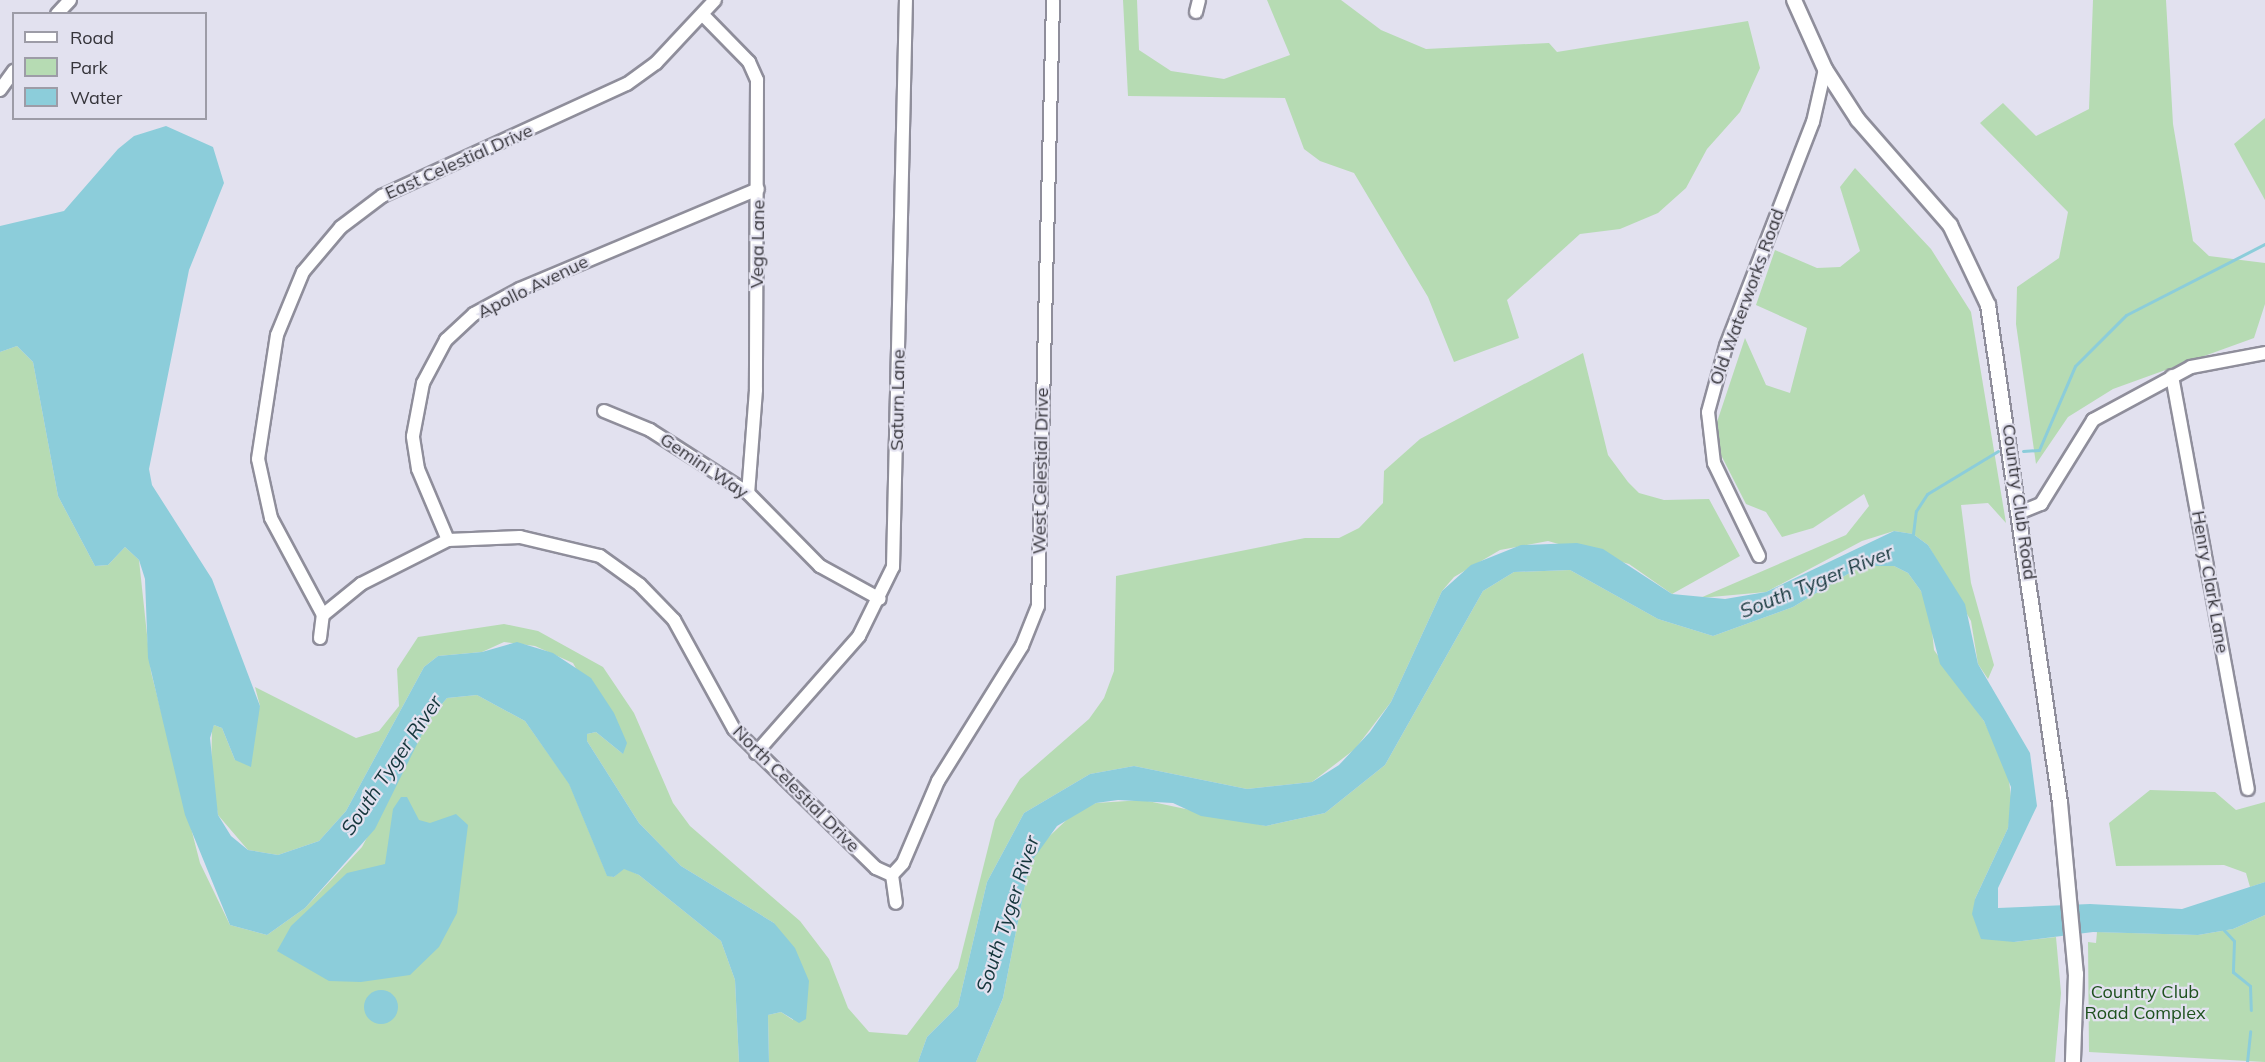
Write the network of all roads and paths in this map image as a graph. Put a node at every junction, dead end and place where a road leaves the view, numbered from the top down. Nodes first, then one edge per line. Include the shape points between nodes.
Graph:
1 (70, 0) edge
2 (714, 0) edge
3 (906, 0) edge
4 (1053, 0) edge
5 (1794, 0) edge
6 (59, 12) edge
7 (703, 15) junction
8 (1825, 69) junction
9 (12, 73) edge
10 (0, 90) edge
11 (758, 189) junction
12 (2265, 353) edge
13 (2172, 376) junction
14 (604, 411) dead end
15 (748, 493) junction
16 (2021, 512) junction
17 (448, 540) junction
18 (1759, 556) dead end
19 (880, 599) junction
20 (323, 615) junction
21 (320, 638) dead end
22 (756, 753) junction
23 (2248, 789) dead end
24 (892, 875) junction
25 (896, 903) dead end
26 (2073, 1062) edge

1 - 6 street
2 - 7 street, East Celestial Drive
3 - 19 street, Saturn Lane via 896,551
4 - 24 street, West Celestial Drive via 1038,606 1023,646 938,781 903,863
5 - 8 street, Country Club Road
7 - 11 street, Vega Lane via 754,70
7 - 20 street, East Celestial Drive via 656,63 611,93 382,196 341,227 303,272 277,335 258,459 271,518
8 - 16 street, Country Club Road via 1858,120 1950,225 1969,258 1997,342
8 - 18 street, Old Waterworks Road via 1813,122 1726,346 1708,412 1714,463
9 - 10 street
11 - 15 street, Vega Lane via 754,436
11 - 17 street, Apollo Avenue via 520,289 474,314 446,340 423,383 413,436 418,469
12 - 13 street via 2226,358
13 - 16 street via 2093,420 2041,504
13 - 23 street, Henry Clark Lane
14 - 15 street, Gemini Way via 650,430
15 - 19 street, Gemini Way via 820,566
16 - 26 street, Country Club Road via 2068,882 2073,939
17 - 20 street, North Celestial Drive via 372,576
17 - 22 street, North Celestial Drive via 541,539 614,565 674,620 723,714
19 - 22 street, Saturn Lane via 846,653
20 - 21 street
22 - 24 street, North Celestial Drive via 876,868
24 - 25 street

